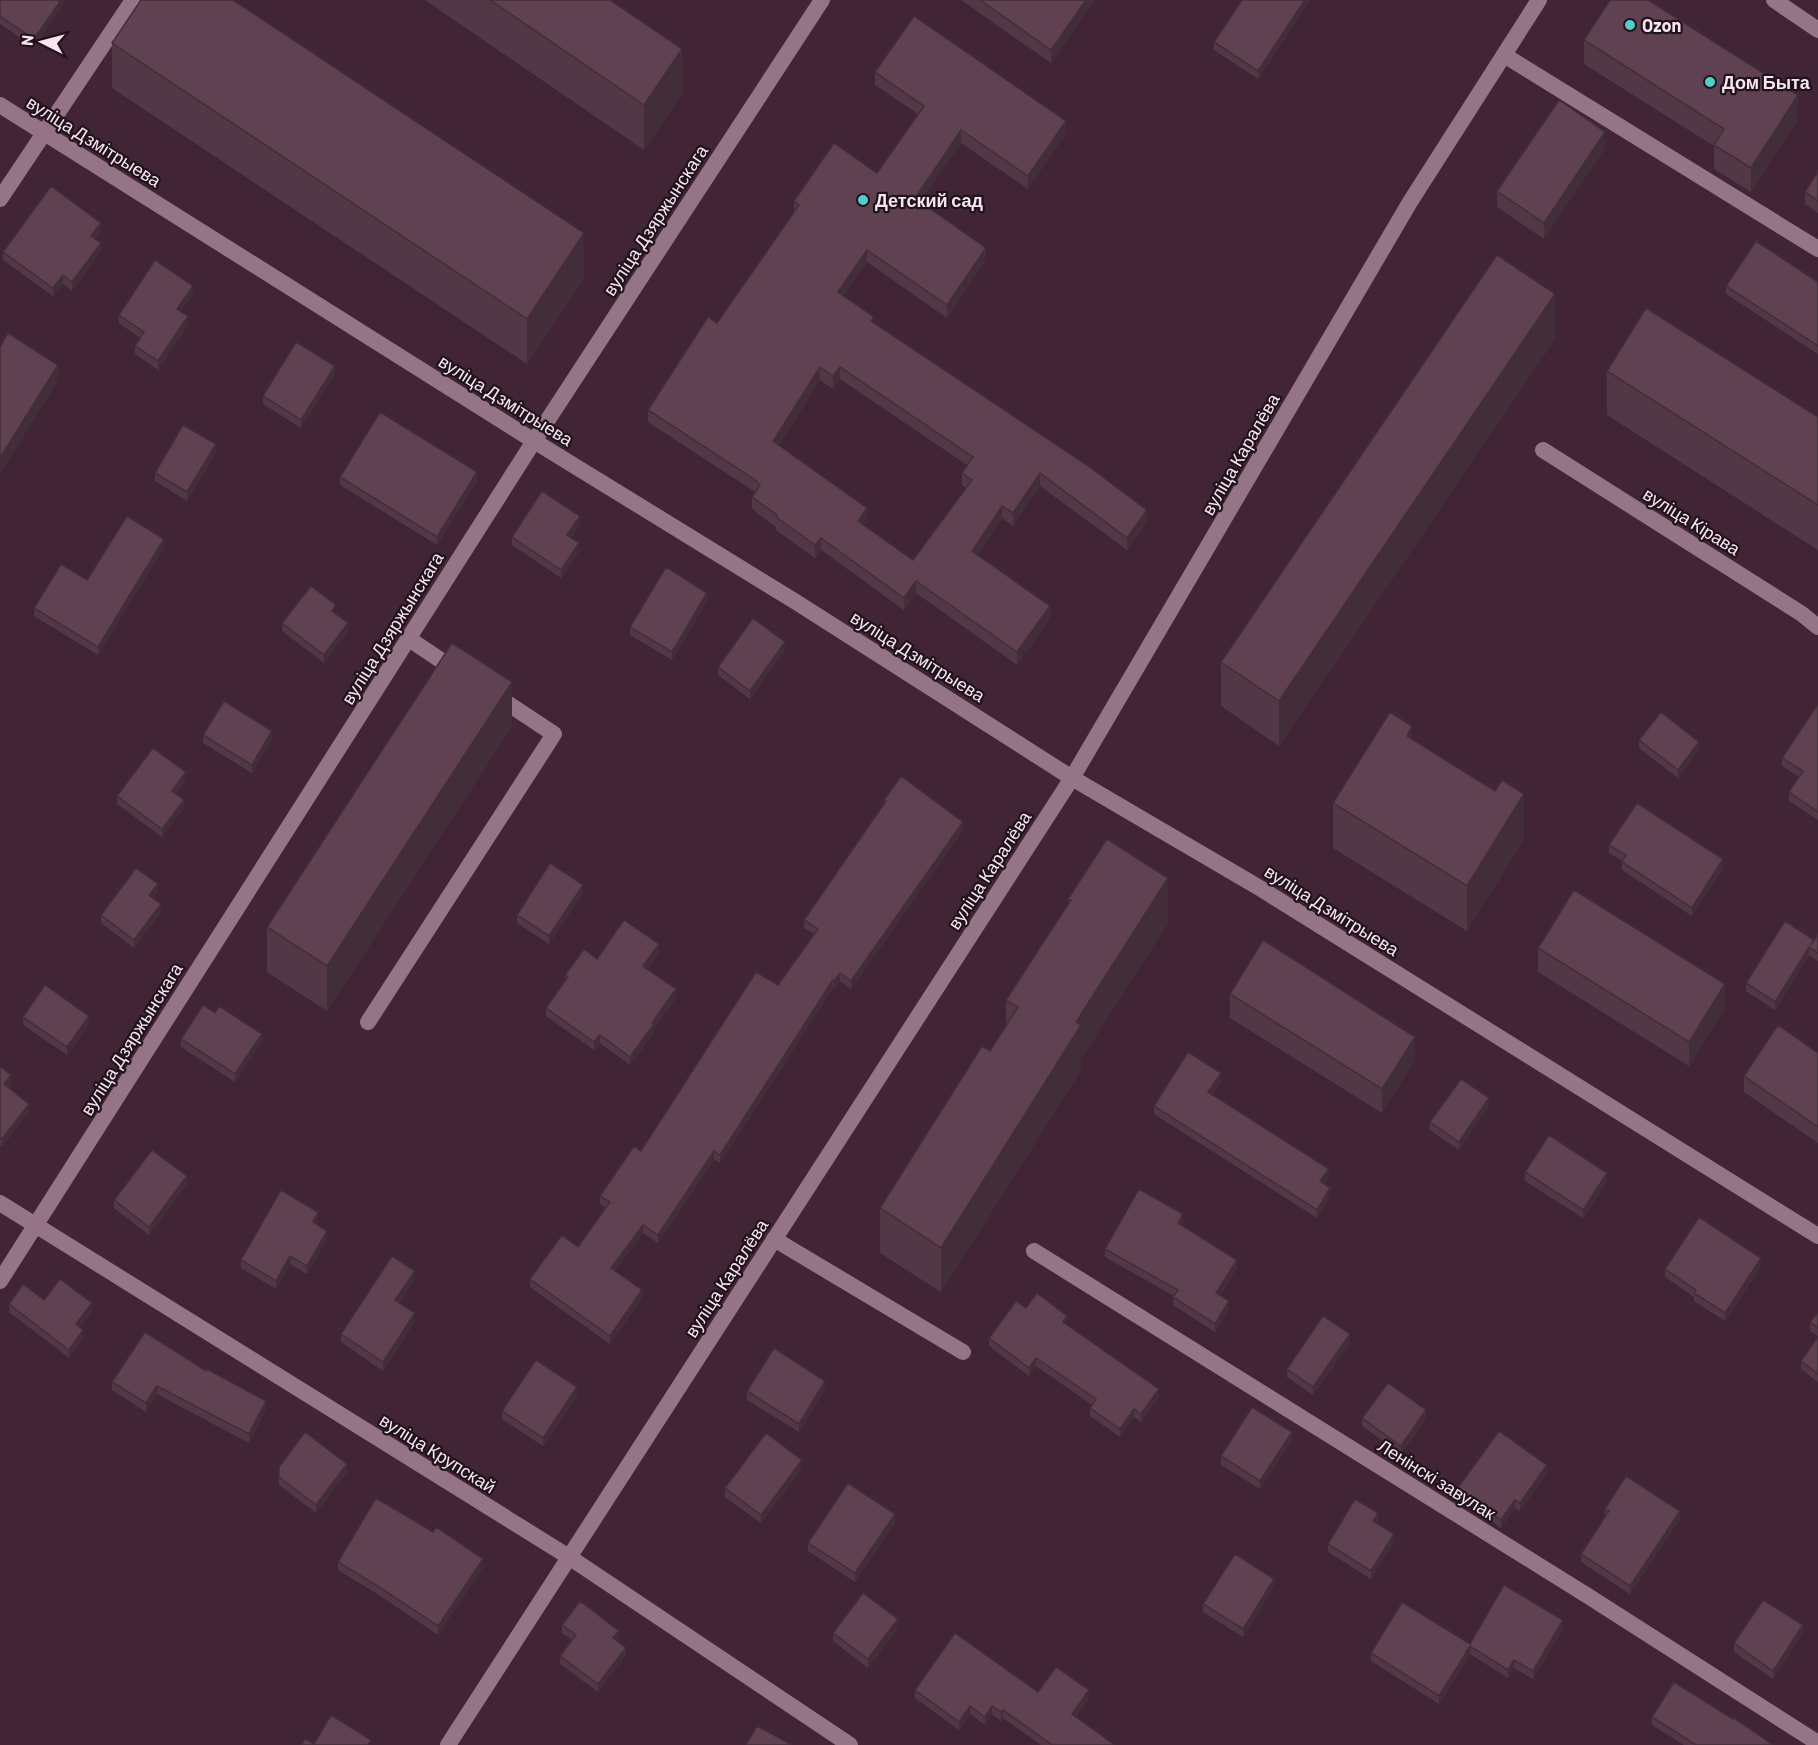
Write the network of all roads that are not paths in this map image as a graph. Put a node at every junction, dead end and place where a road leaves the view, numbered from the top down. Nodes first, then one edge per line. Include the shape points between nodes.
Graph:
1 (133, 0) edge
2 (822, 0) edge
3 (1539, 0) edge
4 (1774, 0) edge
5 (1818, 30) edge
6 (1504, 55) junction
7 (0, 105) edge
8 (44, 133) junction
9 (0, 199) edge
10 (1818, 249) edge
11 (534, 441) junction
12 (1543, 450) dead end
13 (1818, 627) edge
14 (409, 639) junction
15 (1072, 778) junction
16 (368, 1022) dead end
17 (0, 1203) edge
18 (36, 1225) junction
19 (1818, 1236) edge
20 (774, 1239) junction
21 (1034, 1251) dead end
22 (0, 1281) edge
23 (963, 1352) dead end
24 (569, 1557) junction
25 (1818, 1743) edge
26 (448, 1745) edge
27 (850, 1745) edge

1 - 8 street
2 - 11 street, вуліца Дзяржынскага
3 - 6 street, вуліца Каралёва
4 - 5 street
6 - 10 street
6 - 15 street, вуліца Каралёва via 1410,202
7 - 8 street, вуліца Дзмітрыева
8 - 9 street
8 - 11 street, вуліца Дзмітрыева
11 - 14 street, вуліца Дзяржынскага
11 - 15 street, вуліца Дзмітрыева
12 - 13 street, вуліца Кірава
14 - 16 street via 554,734
14 - 18 street, вуліца Дзяржынскага
15 - 19 street, вуліца Дзмітрыева via 1258,886
15 - 20 street, вуліца Каралёва
17 - 18 street, вуліца Крупскай
18 - 22 street, вуліца Дзяржынскага
18 - 24 street, вуліца Крупскай
20 - 23 street
20 - 24 street, вуліца Каралёва
21 - 25 street, Ленінскі завулак
24 - 26 street, вуліца Каралёва
24 - 27 street, вуліца Крупскай

